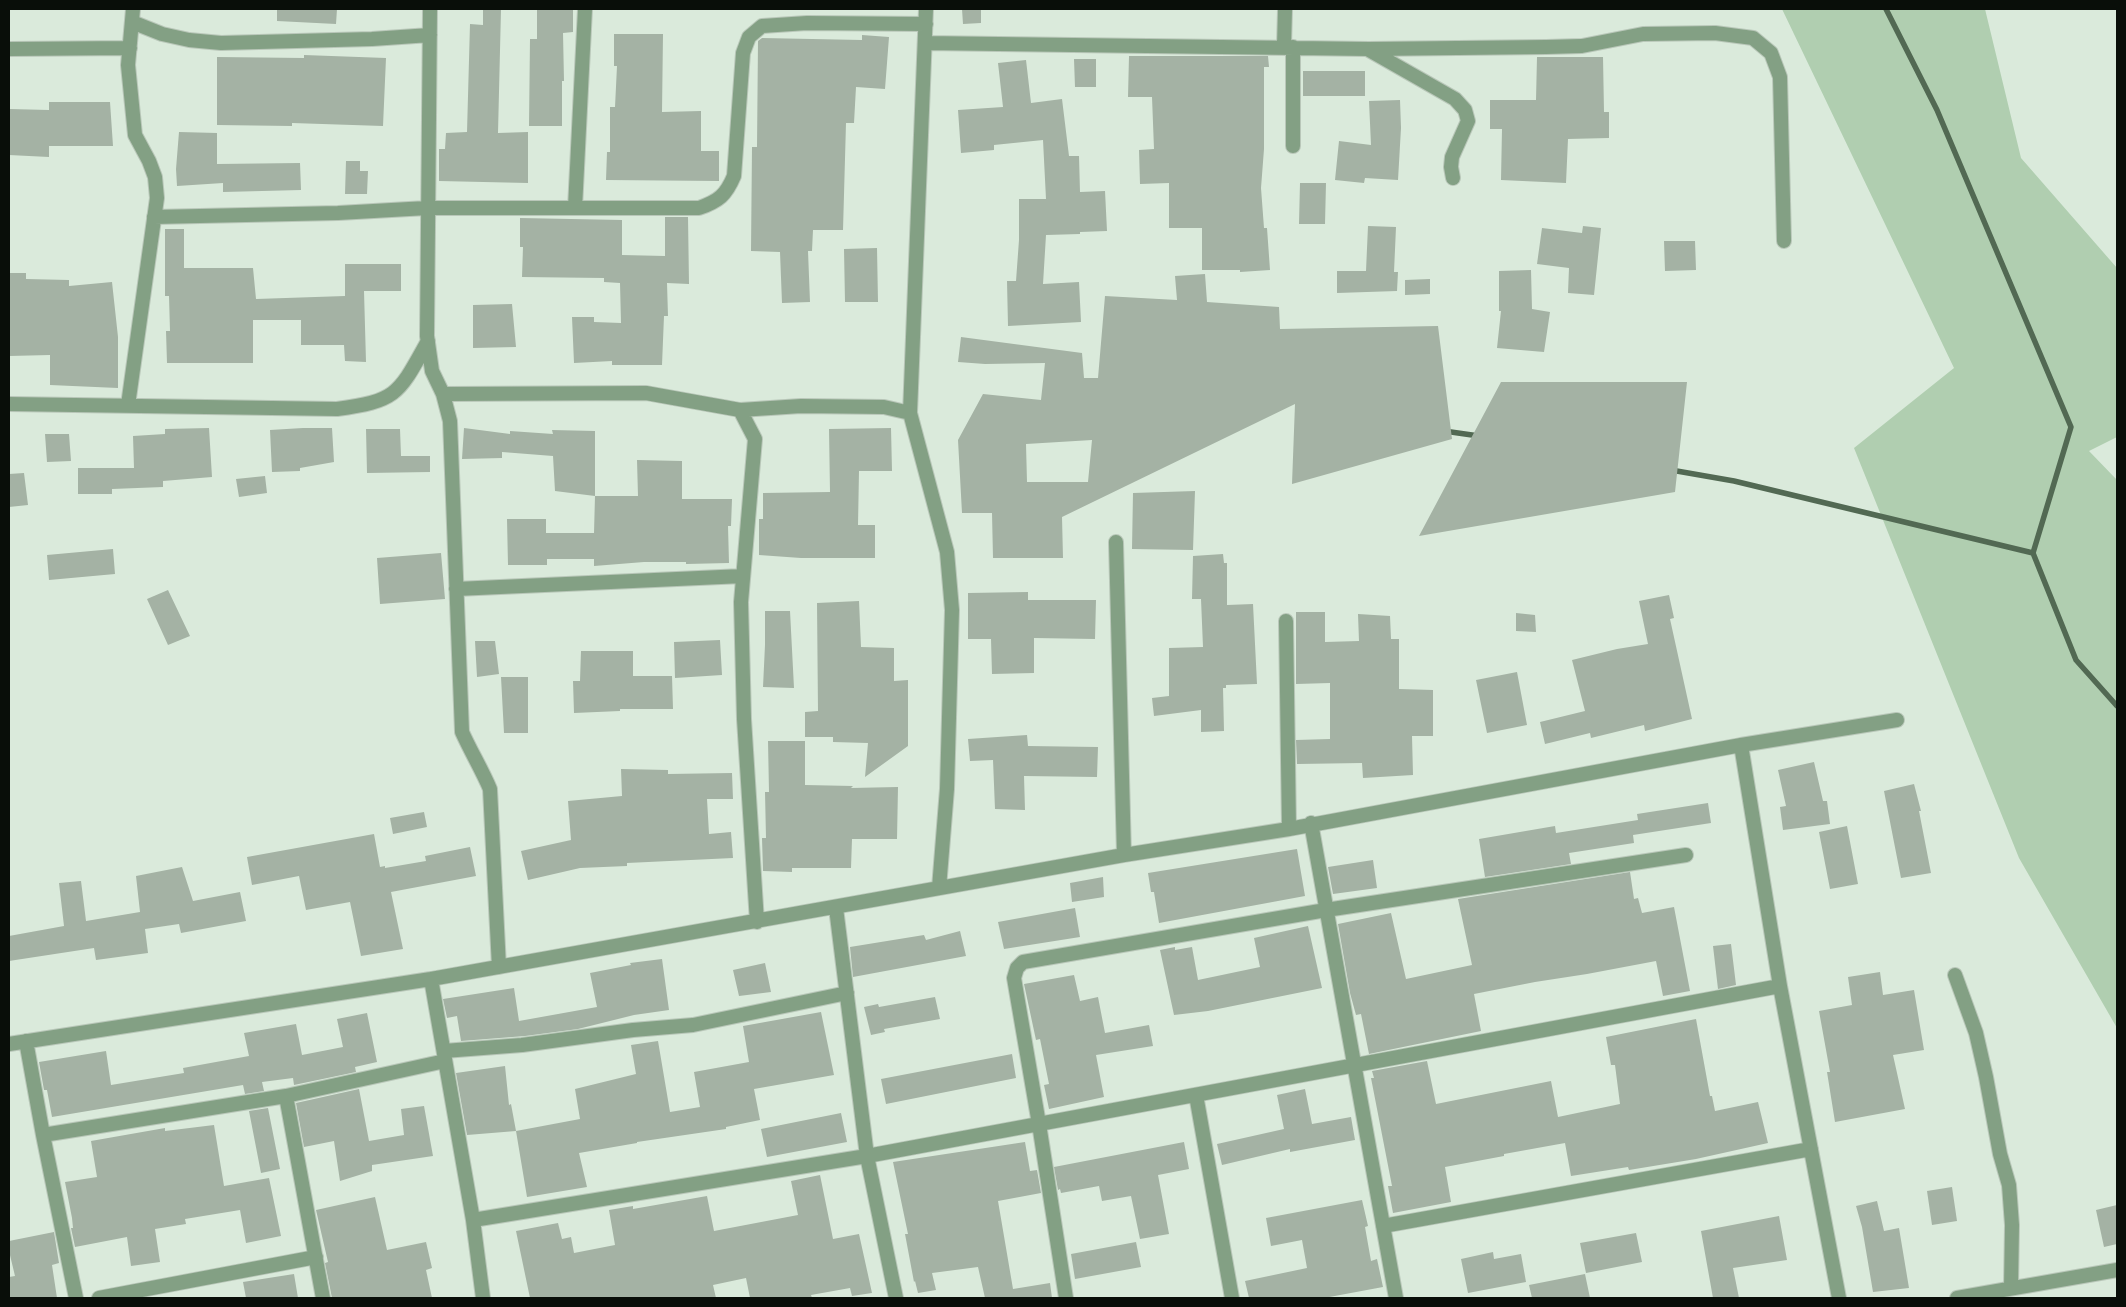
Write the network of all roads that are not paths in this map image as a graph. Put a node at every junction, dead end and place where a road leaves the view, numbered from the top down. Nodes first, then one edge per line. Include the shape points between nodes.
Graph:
1 (430, 9) edge
2 (585, 9) edge
3 (926, 9) edge
4 (1285, 9) edge
5 (133, 16) edge
6 (926, 24) junction
7 (430, 35) junction
8 (925, 43) junction
9 (1289, 47) junction
10 (130, 48) junction
11 (9, 49) edge
12 (1369, 49) junction
13 (1293, 146) dead end
14 (1453, 178) dead end
15 (427, 208) junction
16 (575, 208) junction
17 (154, 217) junction
18 (1784, 241) dead end
19 (428, 341) junction
20 (443, 394) junction
21 (9, 404) edge
22 (128, 405) junction
23 (740, 410) junction
24 (910, 414) junction
25 (1116, 542) dead end
26 (743, 576) junction
27 (456, 589) junction
28 (1286, 621) dead end
29 (1897, 720) dead end
30 (1741, 745) junction
31 (1311, 824) junction
32 (1289, 829) junction
33 (1124, 855) junction
34 (1686, 855) dead end
35 (939, 888) junction
36 (836, 908) junction
37 (1326, 910) junction
38 (757, 922) junction
39 (499, 967) junction
40 (1955, 975) dead end
41 (431, 979) junction
42 (1780, 986) junction
43 (847, 993) junction
44 (26, 1041) junction
45 (9, 1044) edge
46 (444, 1056) junction
47 (1353, 1066) junction
48 (1196, 1095) junction
49 (286, 1096) junction
50 (1040, 1124) junction
51 (42, 1135) junction
52 (1811, 1149) junction
53 (867, 1156) junction
54 (474, 1220) junction
55 (1383, 1226) junction
56 (316, 1257) junction
57 (2117, 1270) edge
58 (2018, 1291) edge
59 (76, 1298) edge
60 (99, 1298) edge
61 (324, 1298) edge
62 (483, 1298) edge
63 (896, 1298) edge
64 (1066, 1298) edge
65 (1232, 1298) edge
66 (1396, 1298) edge
67 (1839, 1298) edge
68 (1957, 1298) edge

1 - 7 street
2 - 16 street
3 - 6 street
4 - 9 street
5 - 7 street via 162,34 221,44
5 - 10 street
6 - 8 street
6 - 16 street via 762,26 749,37 743,53 734,176 728,191 700,208
7 - 15 street
8 - 9 street
8 - 24 street
9 - 12 street
9 - 13 street
10 - 11 street
10 - 17 street via 128,65 135,135 155,178 157,198
12 - 14 street via 1455,99 1465,110 1468,121 1452,157
12 - 18 street via 1582,46 1643,34 1715,33 1753,38 1771,53 1780,77
15 - 16 street
15 - 17 street
15 - 19 street
17 - 22 street
19 - 20 street via 432,370
19 - 22 street via 406,381 390,396 369,405 337,409
20 - 23 street via 646,394
20 - 27 street via 450,421
21 - 22 street
23 - 24 street via 801,406 884,407
23 - 26 street via 755,438
24 - 35 street via 947,552 952,610 947,788
25 - 33 street
26 - 27 street
26 - 38 street via 744,719
27 - 39 street via 462,732 490,790
28 - 32 street
29 - 30 street
30 - 31 street
30 - 42 street
31 - 32 street
31 - 37 street
32 - 33 street
33 - 35 street
34 - 37 street
35 - 36 street
36 - 38 street
36 - 43 street
37 - 47 street
37 - 50 street via 1023,962 1014,978
38 - 39 street
39 - 41 street
40 - 58 street via 1976,1033 2000,1154 2010,1185
41 - 44 street
41 - 46 street
42 - 47 street
42 - 52 street
43 - 46 street via 693,1025 632,1030
43 - 53 street
44 - 45 street
44 - 51 street
46 - 49 street
46 - 54 street
47 - 48 street
47 - 55 street
48 - 50 street
48 - 65 street
49 - 51 street
49 - 56 street
50 - 53 street
50 - 64 street
51 - 59 street
52 - 55 street
52 - 67 street
53 - 54 street
53 - 63 street
54 - 62 street
55 - 66 street
56 - 60 street
56 - 61 street
57 - 58 street
58 - 68 street

